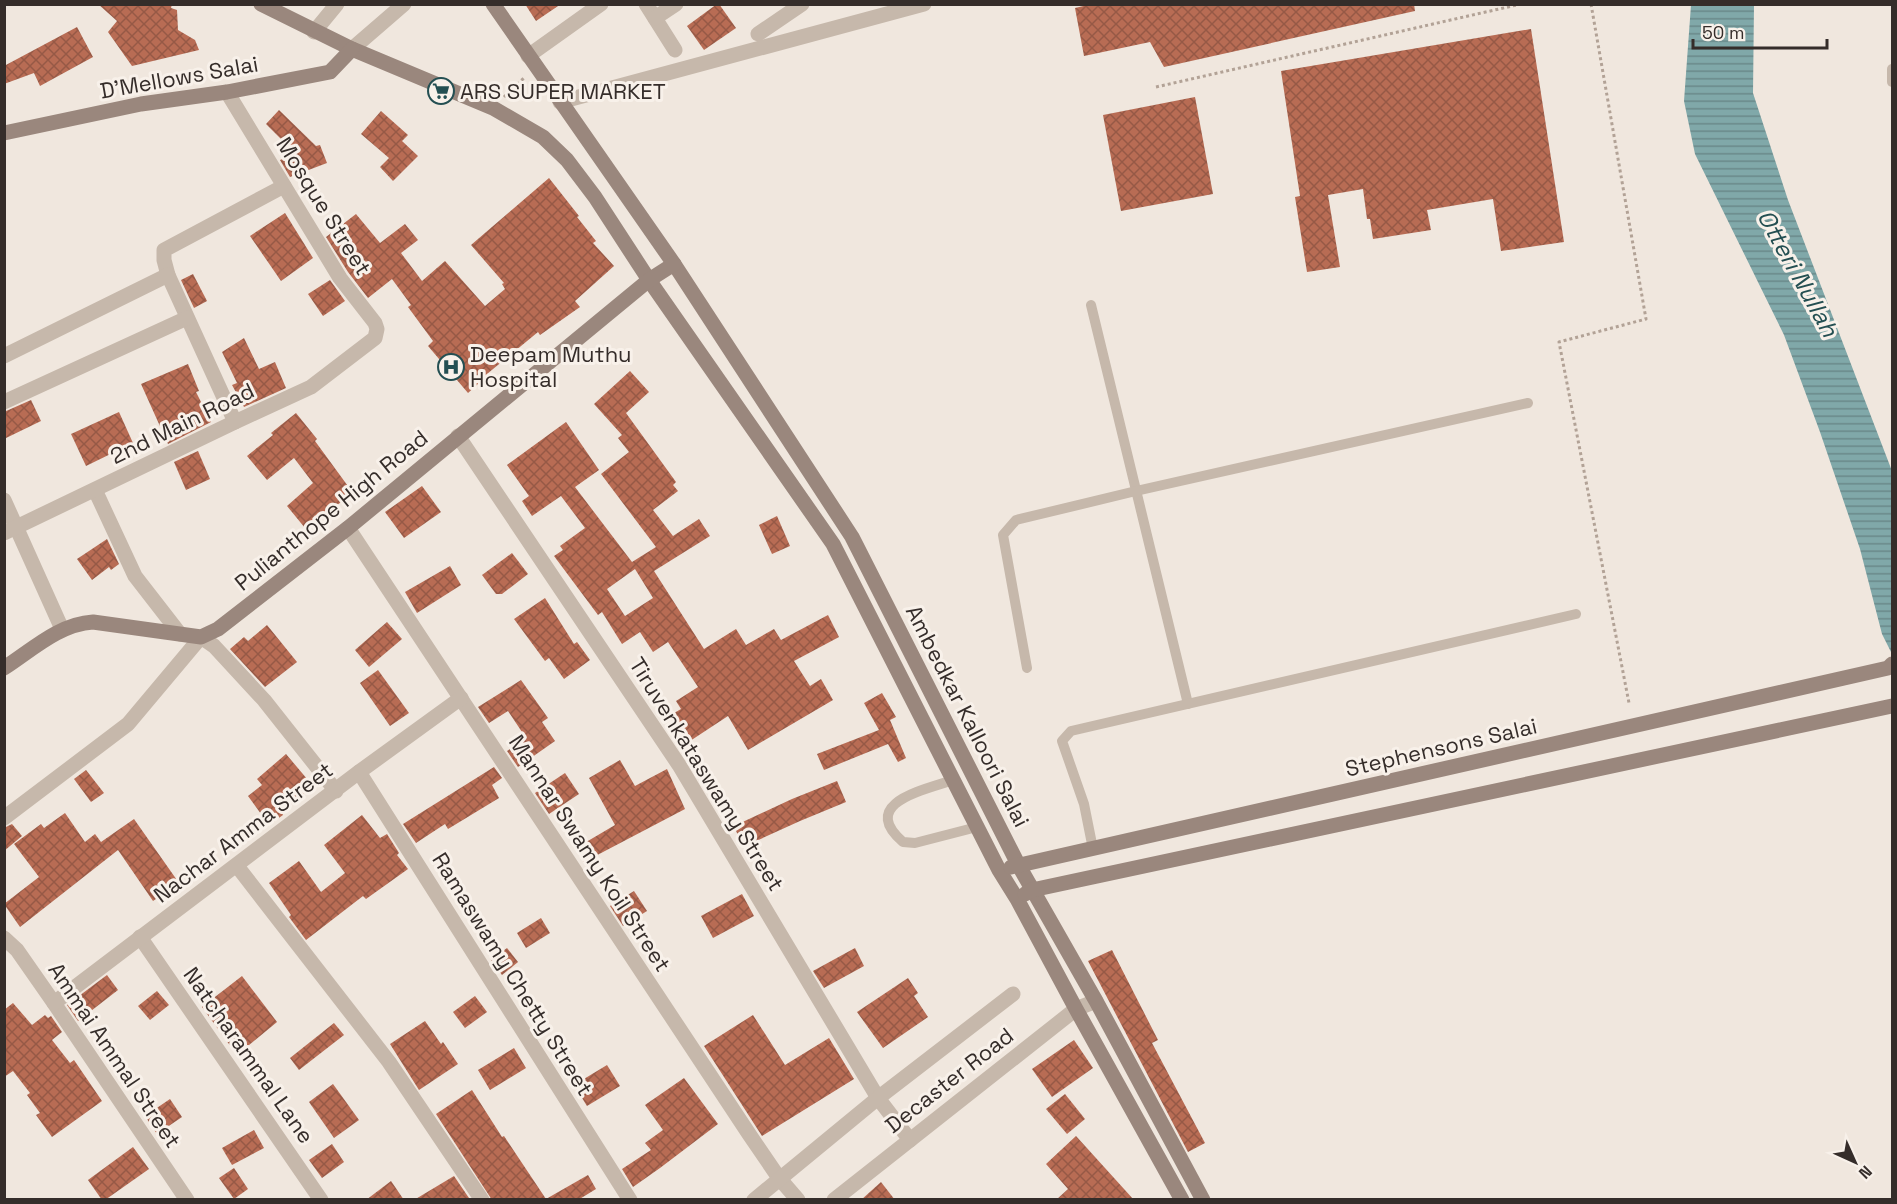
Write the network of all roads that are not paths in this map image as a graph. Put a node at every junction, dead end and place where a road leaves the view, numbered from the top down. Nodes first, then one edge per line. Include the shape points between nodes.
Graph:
1 (261, 4) edge
2 (338, 4) edge
3 (404, 4) edge
4 (493, 4) edge
5 (601, 4) edge
6 (646, 4) edge
7 (676, 4) edge
8 (802, 4) edge
9 (924, 4) edge
10 (655, 18) junction
11 (314, 32) junction
12 (758, 34) dead end
13 (352, 49) junction
14 (675, 50) dead end
15 (532, 62) junction
16 (1893, 69) edge
17 (1893, 82) edge
18 (226, 92) junction
19 (560, 102) junction
20 (4, 133) edge
21 (284, 186) junction
22 (674, 264) junction
23 (168, 275) junction
24 (649, 280) junction
25 (1091, 305) dead end
26 (187, 318) junction
27 (371, 342) joint
28 (4, 356) edge
29 (4, 402) edge
30 (1528, 403) dead end
31 (236, 422) junction
32 (458, 436) junction
33 (95, 490) junction
34 (1136, 491) junction
35 (4, 500) edge
36 (348, 528) junction
37 (11, 530) edge
38 (1576, 614) dead end
39 (62, 629) junction
40 (180, 634) junction
41 (201, 637) junction
42 (1890, 666) edge
43 (4, 668) edge
44 (1027, 668) dead end
45 (461, 698) junction
46 (1188, 704) junction
47 (1893, 706) edge
48 (359, 772) junction
49 (953, 780) junction
50 (336, 791) junction
51 (4, 818) edge
52 (977, 827) junction
53 (1093, 849) junction
54 (237, 866) junction
55 (1019, 866) junction
56 (999, 870) junction
57 (1032, 890) junction
58 (1017, 899) junction
59 (140, 937) junction
60 (4, 938) edge
61 (1013, 994) dead end
62 (1096, 1001) junction
63 (54, 1003) junction
64 (1076, 1009) junction
65 (878, 1098) junction
66 (910, 1140) junction
67 (780, 1178) junction
68 (187, 1200) edge
69 (321, 1200) edge
70 (482, 1200) edge
71 (630, 1200) edge
72 (754, 1200) edge
73 (798, 1200) edge
74 (834, 1200) edge
75 (1182, 1200) edge
76 (1203, 1200) edge

1 - 11 main road, Ambedkar Kalloori Salai
2 - 11 street
3 - 13 street
4 - 15 main road, Ambedkar Kalloori Salai
5 - 15 street
6 - 10 street
7 - 10 street
8 - 12 street
9 - 19 street
10 - 14 street
11 - 13 main road, Ambedkar Kalloori Salai
13 - 18 main road, D'Mellows Salai via 330,72
13 - 24 main road, Ambedkar Kalloori Salai via 493,108 543,137 595,196
15 - 19 main road, Ambedkar Kalloori Salai
16 - 17 lane
18 - 20 main road, D'Mellows Salai via 141,104
18 - 21 street, Mosque Street
19 - 22 main road, Ambedkar Kalloori Salai
21 - 23 street via 164,250
21 - 27 street, Mosque Street via 340,278 375,323 377,329
22 - 24 main road, Pulianthope High Road
22 - 55 main road, Ambedkar Kalloori Salai via 852,537
23 - 26 street
23 - 28 street
24 - 32 main road, Pulianthope High Road
24 - 49 main road, Ambedkar Kalloori Salai via 833,544
25 - 34 lane
26 - 29 street
26 - 31 street
27 - 31 street, 2nd Main Road via 311,387
30 - 34 lane
31 - 33 street, 2nd Main Road
32 - 36 main road, Pulianthope High Road
32 - 65 street, Tiruvenkataswamy Street via 679,765
33 - 37 street, 2nd Main Road
33 - 40 street via 135,576
34 - 44 lane via 1016,520 1003,535
34 - 46 lane
35 - 37 street
36 - 41 main road, Pulianthope High Road via 230,621
36 - 45 street, Mannar Swamy Koil Street
37 - 39 street
38 - 46 lane
39 - 40 main road via 93,622
39 - 43 main road
40 - 41 main road
41 - 50 street via 264,700
41 - 51 street via 128,724
42 - 53 main road, Stephensons Salai
45 - 48 street, Nachar Amma Street
45 - 67 street, Mannar Swamy Koil Street
46 - 53 lane via 1071,731 1062,741 1084,804
47 - 57 main road
48 - 50 street, Nachar Amma Street
48 - 71 street, Ramaswamy Chetty Street
49 - 52 main road, Ambedkar Kalloori Salai
49 - 52 lane via 898,801 889,810 890,826 903,842 915,843
50 - 54 street, Nachar Amma Street
52 - 56 main road, Ambedkar Kalloori Salai
53 - 55 main road, Stephensons Salai
54 - 59 street, Nachar Amma Street
54 - 70 street via 389,1062
55 - 56 main road, Stephensons Salai
55 - 57 main road, Ambedkar Kalloori Salai
56 - 58 main road, Ambedkar Kalloori Salai
57 - 58 main road
57 - 62 main road, Ambedkar Kalloori Salai
58 - 64 main road, Ambedkar Kalloori Salai
59 - 63 street, Nachar Amma Street
59 - 69 street, Natcharammal Lane
60 - 63 street, Ammai Ammal Street
61 - 65 street
62 - 64 street, Decaster Road
62 - 76 main road, Ambedkar Kalloori Salai
63 - 68 street, Ammai Ammal Street
64 - 66 street, Decaster Road
64 - 75 main road, Ambedkar Kalloori Salai
65 - 66 street, Tiruvenkataswamy Street
65 - 67 street
66 - 74 street, Decaster Road
67 - 72 street
67 - 73 street, Mannar Swamy Koil Street

